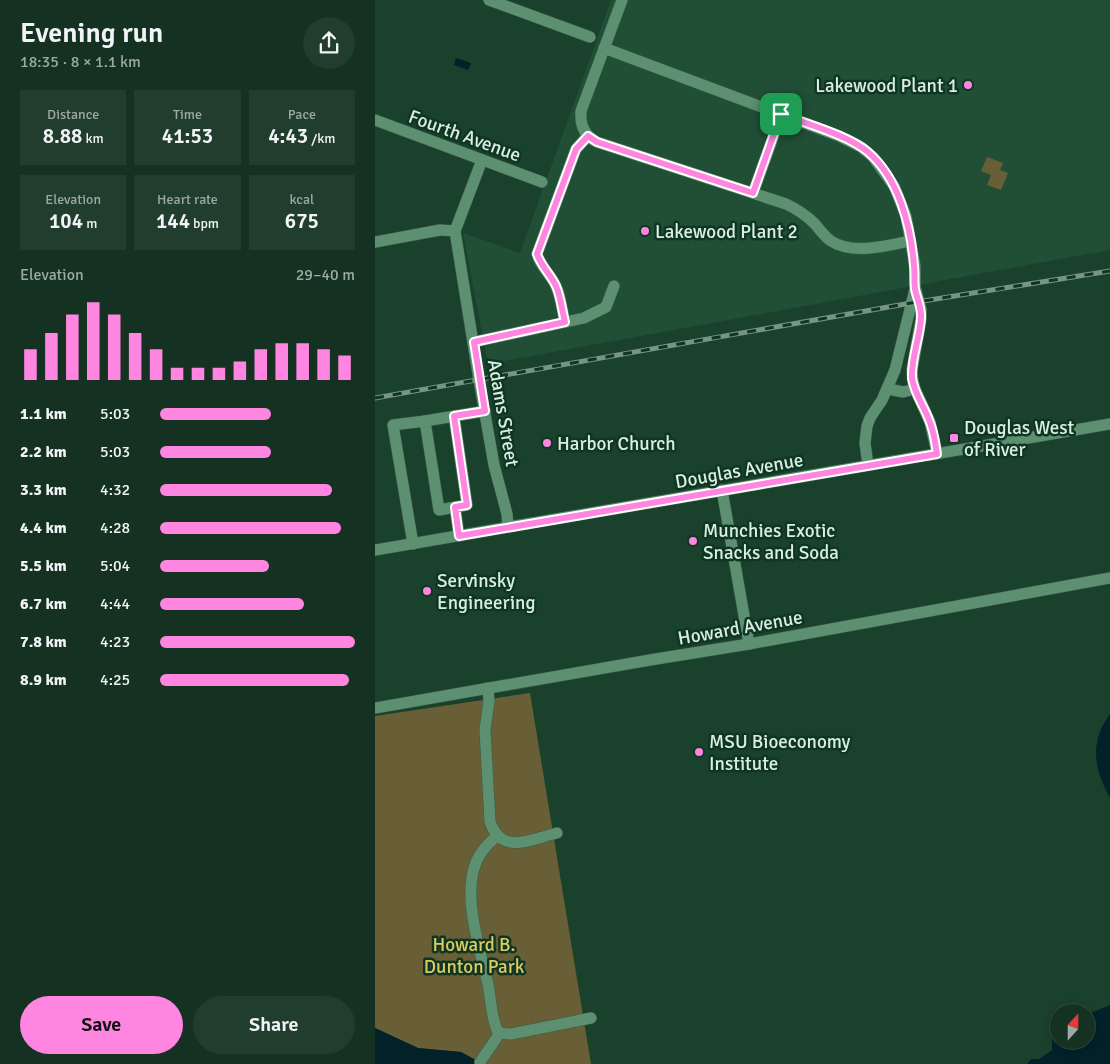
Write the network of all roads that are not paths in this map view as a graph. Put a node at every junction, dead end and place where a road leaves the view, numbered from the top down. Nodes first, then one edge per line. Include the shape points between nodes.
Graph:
1 (489, 0) edge
2 (622, 0) edge
3 (590, 37) dead end
4 (604, 48) junction
5 (781, 114) junction
6 (375, 120) edge
7 (588, 136) junction
8 (482, 160) junction
9 (542, 182) dead end
10 (753, 193) junction
11 (455, 231) junction
12 (910, 241) junction
13 (375, 242) edge
14 (614, 286) dead end
15 (915, 287) junction
16 (565, 322) junction
17 (474, 342) junction
18 (888, 389) junction
19 (915, 389) junction
20 (485, 411) junction
21 (454, 416) junction
22 (425, 421) junction
23 (1110, 424) edge
24 (937, 454) junction
25 (868, 465) junction
26 (722, 490) junction
27 (455, 507) junction
28 (508, 528) junction
29 (459, 536) junction
30 (413, 544) junction
31 (375, 550) edge
32 (1110, 578) edge
33 (749, 644) junction
34 (488, 688) junction
35 (375, 708) edge
36 (557, 833) dead end
37 (497, 836) junction
38 (591, 1018) dead end
39 (500, 1033) junction
40 (480, 1062) dead end

1 - 3 street
2 - 4 street
4 - 5 street
4 - 7 street via 581,111 582,124
5 - 10 street
5 - 12 street via 839,136 867,152 894,186 906,216
6 - 8 street, Fourth Avenue
7 - 10 street via 597,142
7 - 16 street via 576,149 537,254 557,288
8 - 9 street, Fourth Avenue
8 - 11 street
10 - 12 street via 804,213 838,245 868,247
11 - 13 street via 440,230
11 - 17 street, Adams Street
12 - 15 street
14 - 16 street via 606,307 584,318
15 - 18 street
15 - 19 street via 921,319 912,370
16 - 17 street
17 - 20 street, Adams Street
18 - 19 street via 903,392
18 - 25 street via 867,426
19 - 24 street via 930,422
20 - 21 street
20 - 28 street, Adams Street
21 - 22 street
21 - 27 street via 467,505
22 - 27 street via 439,510
22 - 30 street via 393,426
23 - 24 street, Douglas Avenue
24 - 25 street, Douglas Avenue
25 - 26 street, Douglas Avenue
26 - 28 street, Douglas Avenue
26 - 33 street
27 - 29 street
28 - 29 street, Douglas Avenue
29 - 30 street, Douglas Avenue
30 - 31 street, Douglas Avenue
32 - 33 street, Howard Avenue
33 - 34 street, Howard Avenue
34 - 35 street, Howard Avenue
34 - 37 street via 485,730 490,822
36 - 37 street via 514,843 507,843
37 - 39 street via 481,852 471,891 474,926 494,1022
38 - 39 street via 511,1034
39 - 40 street

